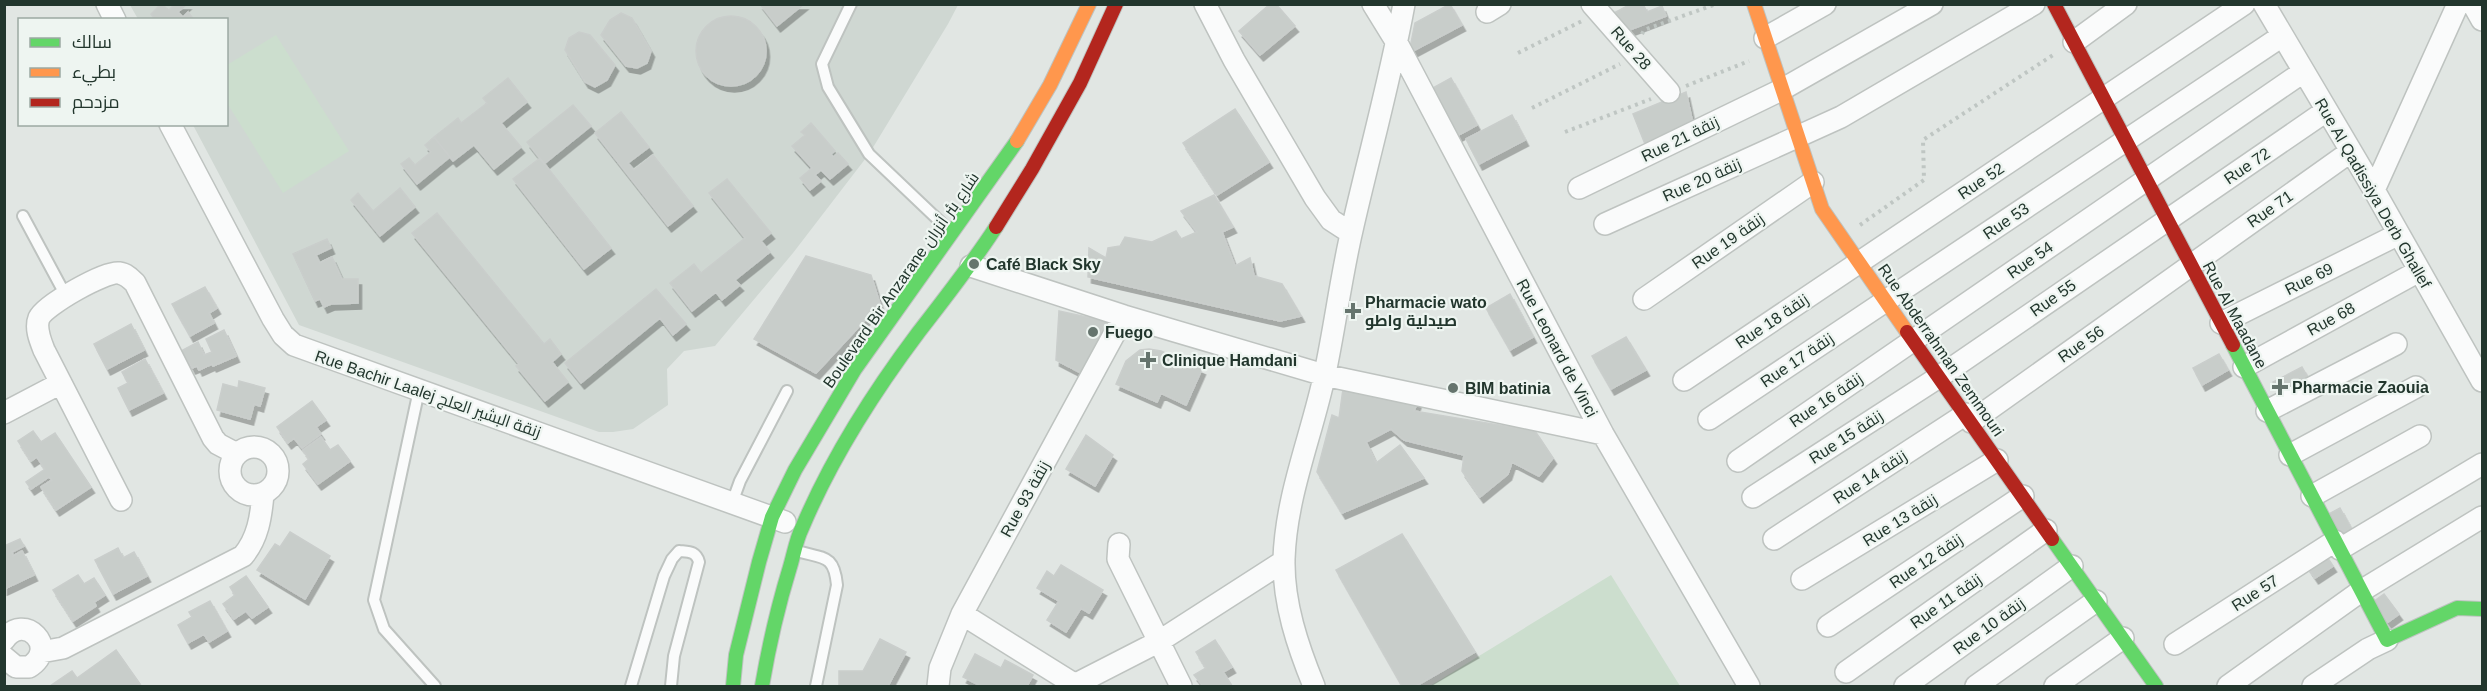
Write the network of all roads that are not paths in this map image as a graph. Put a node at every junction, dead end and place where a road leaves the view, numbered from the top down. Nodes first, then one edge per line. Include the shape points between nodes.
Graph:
1 (107, 4) edge
2 (851, 4) edge
3 (1089, 4) edge
4 (1116, 4) edge
5 (1205, 4) edge
6 (1373, 4) edge
7 (1404, 4) edge
8 (1754, 4) edge
9 (1825, 4) edge
10 (1932, 4) edge
11 (2034, 4) edge
12 (2054, 4) edge
13 (2126, 4) edge
14 (2244, 4) edge
15 (2264, 4) edge
16 (2458, 4) edge
17 (2474, 4) edge
18 (1595, 8) edge
19 (114, 18) edge
20 (2482, 20) edge
21 (2282, 36) junction
22 (1765, 38) junction
23 (2074, 42) junction
24 (1396, 43) junction
25 (2303, 72) junction
26 (1781, 90) junction
27 (1669, 92) dead end
28 (2104, 99) junction
29 (2326, 111) junction
30 (171, 126) edge
31 (1798, 137) junction
32 (2126, 141) junction
33 (2350, 153) junction
34 (2146, 180) junction
35 (1813, 182) junction
36 (1579, 188) dead end
37 (2374, 190) junction
38 (23, 216) dead end
39 (2167, 220) junction
40 (1605, 224) dead end
41 (1351, 233) junction
42 (954, 234) junction
43 (2397, 235) junction
44 (1859, 262) junction
45 (2191, 265) junction
46 (971, 266) junction
47 (2419, 272) junction
48 (66, 296) junction
49 (1644, 299) dead end
50 (1886, 301) junction
51 (1125, 316) junction
52 (2221, 323) junction
53 (1913, 340) junction
54 (2396, 344) dead end
55 (2244, 367) junction
56 (1324, 375) junction
57 (1939, 377) junction
58 (1684, 380) dead end
59 (2482, 381) edge
60 (61, 383) junction
61 (2416, 387) dead end
62 (418, 390) junction
63 (787, 391) dead end
64 (2267, 411) junction
65 (4, 413) edge
66 (1968, 418) junction
67 (1709, 419) dead end
68 (1603, 434) junction
69 (2420, 436) dead end
70 (237, 454) junction
71 (2290, 455) junction
72 (1738, 460) dead end
73 (1997, 460) junction
74 (2482, 464) edge
75 (263, 494) junction
76 (2023, 496) junction
77 (2312, 496) junction
78 (1753, 497) dead end
79 (121, 500) dead end
80 (732, 503) junction
81 (772, 517) junction
82 (2482, 517) edge
83 (801, 529) junction
84 (2046, 530) junction
85 (1774, 539) dead end
86 (1119, 544) dead end
87 (2337, 545) junction
88 (796, 551) junction
89 (1284, 561) junction
90 (2072, 566) junction
91 (1802, 579) dead end
92 (2361, 591) junction
93 (2096, 601) junction
94 (2482, 609) edge
95 (962, 614) junction
96 (1828, 626) dead end
97 (2123, 638) junction
98 (5, 640) edge
99 (2387, 640) junction
100 (1158, 642) junction
101 (2175, 644) dead end
102 (41, 652) junction
103 (4, 657) edge
104 (1846, 672) dead end
105 (2152, 685) edge
106 (1077, 686) edge
107 (435, 687) edge
108 (631, 687) edge
109 (671, 687) edge
110 (733, 687) edge
111 (762, 687) edge
112 (816, 687) edge
113 (938, 687) edge
114 (1181, 687) edge
115 (1314, 687) edge
116 (1749, 687) edge
117 (1905, 687) edge
118 (1976, 687) edge
119 (2055, 687) edge
120 (2228, 687) edge
121 (2313, 687) edge

1 - 19 street
2 - 42 lane via 822,64 828,87 868,154
3 - 42 street, Boulevard Bir Anzarane شارع بئر أنزران via 1028,123
4 - 46 street via 1059,123
5 - 41 street via 1315,198 1331,220
6 - 24 street, Rue Leonard de Vinci
7 - 24 street
8 - 22 street, Rue Abderrahman Zemmouri
9 - 22 street
10 - 26 street, Rue 21 زنقة
11 - 31 street, Rue 20 زنقة via 1841,117
12 - 23 street, Rue Al Maadane
13 - 23 street
14 - 28 street, Rue 52
15 - 21 street, Rue Al Qadissiya Derb Ghallef
16 - 37 street
17 - 20 street
18 - 27 street, Rue 28
21 - 25 street, Rue Al Qadissiya Derb Ghallef
21 - 32 street, Rue 53
22 - 26 street, Rue Abderrahman Zemmouri
23 - 28 street, Rue Al Maadane
24 - 41 street
24 - 68 street, Rue Leonard de Vinci
25 - 29 street, Rue Al Qadissiya Derb Ghallef
25 - 34 street, Rue 54
26 - 31 street, Rue Abderrahman Zemmouri
26 - 36 street, Rue 21 زنقة
28 - 32 street, Rue Al Maadane
28 - 44 street, Rue 52
29 - 33 street, Rue Al Qadissiya Derb Ghallef
29 - 39 street, Rue 72
30 - 62 street, Rue Bachir Laalej زنقة البشير العلج via 283,335 310,353
31 - 35 street, Rue Abderrahman Zemmouri
31 - 40 street, Rue 20 زنقة
32 - 34 street, Rue Al Maadane
32 - 50 street, Rue 53
33 - 37 street, Rue Al Qadissiya Derb Ghallef
33 - 45 street, Rue 71
34 - 39 street, Rue Al Maadane
34 - 53 street, Rue 54
35 - 44 street, Rue Abderrahman Zemmouri via 1822,209
35 - 49 street, Rue 19 زنقة
37 - 43 street, Rue Al Qadissiya Derb Ghallef
38 - 48 lane
39 - 45 street, Rue Al Maadane
39 - 57 street, Rue 55
41 - 56 street
42 - 81 street, Boulevard Bir Anzarane شارع بئر أنزران via 855,369
43 - 47 street, Rue Al Qadissiya Derb Ghallef
43 - 52 street, Rue 69
44 - 50 street, Rue Abderrahman Zemmouri
44 - 58 street, Rue 18 زنقة
45 - 52 street, Rue Al Maadane
45 - 66 street, Rue 56
46 - 51 street
46 - 83 street via 917,334 854,427
47 - 55 street, Rue 68
47 - 59 street, Rue Al Qadissiya Derb Ghallef
48 - 60 street via 38,320 44,350
48 - 70 street via 108,275 127,275 135,283 213,438
50 - 53 street, Rue Abderrahman Zemmouri
50 - 67 street, Rue 17 زنقة
51 - 56 street
51 - 95 street, Rue 93 زنقة
52 - 55 street, Rue Al Maadane
53 - 57 street, Rue Abderrahman Zemmouri
53 - 72 street, Rue 16 زنقة
54 - 64 street
55 - 64 street, Rue Al Maadane
56 - 68 street
56 - 89 street via 1295,487
57 - 66 street, Rue Abderrahman Zemmouri
57 - 78 street, Rue 15 زنقة
60 - 65 street
60 - 79 street
61 - 71 street
62 - 80 street, Rue Bachir Laalej زنقة البشير العلج
62 - 107 lane via 374,600 384,629
63 - 80 lane
64 - 71 street, Rue Al Maadane
66 - 73 street, Rue Abderrahman Zemmouri
66 - 85 street, Rue 14 زنقة
68 - 116 street, Rue Leonard de Vinci
69 - 77 street
70 - 75 street via 230,468 234,484 247,494
70 - 75 street via 251,447 259,448 267,450 277,462 278,477
71 - 77 street, Rue Al Maadane
73 - 76 street, Rue Abderrahman Zemmouri
73 - 91 street, Rue 13 زنقة
74 - 87 street, Rue 57
75 - 102 street via 256,534 243,556 63,648
76 - 84 street, Rue Abderrahman Zemmouri
76 - 96 street, Rue 12 زنقة
77 - 87 street, Rue Al Maadane
80 - 81 street, Rue Bachir Laalej زنقة البشير العلج
81 - 83 street, Rue Bachir Laalej زنقة البشير العلج
81 - 110 street, Boulevard Bir Anzarane شارع بئر أنزران via 736,655
82 - 92 street
83 - 88 street
84 - 90 street, Rue Abderrahman Zemmouri
84 - 104 street, Rue 11 زنقة
86 - 100 street via 1118,559
87 - 92 street, Rue Al Maadane
87 - 101 street, Rue 57
88 - 111 street via 773,624
88 - 112 lane via 830,561 835,568 837,585
89 - 100 street
89 - 115 street via 1294,628
90 - 93 street, Rue Abderrahman Zemmouri
90 - 117 street, Rue 10 زنقة
92 - 99 street, Rue Al Maadane
92 - 120 street
93 - 97 street, Rue Abderrahman Zemmouri
93 - 118 street
94 - 99 street via 2457,608
95 - 106 street
95 - 113 street, Rue 93 زنقة via 940,668
97 - 105 street, Rue Abderrahman Zemmouri
97 - 119 street
98 - 102 street via 13,631 25,630 36,635
99 - 121 street
100 - 106 street
100 - 114 street
102 - 103 street via 35,664 22,668
108 - 109 lane via 664,576 679,551 693,552 699,562 674,656

